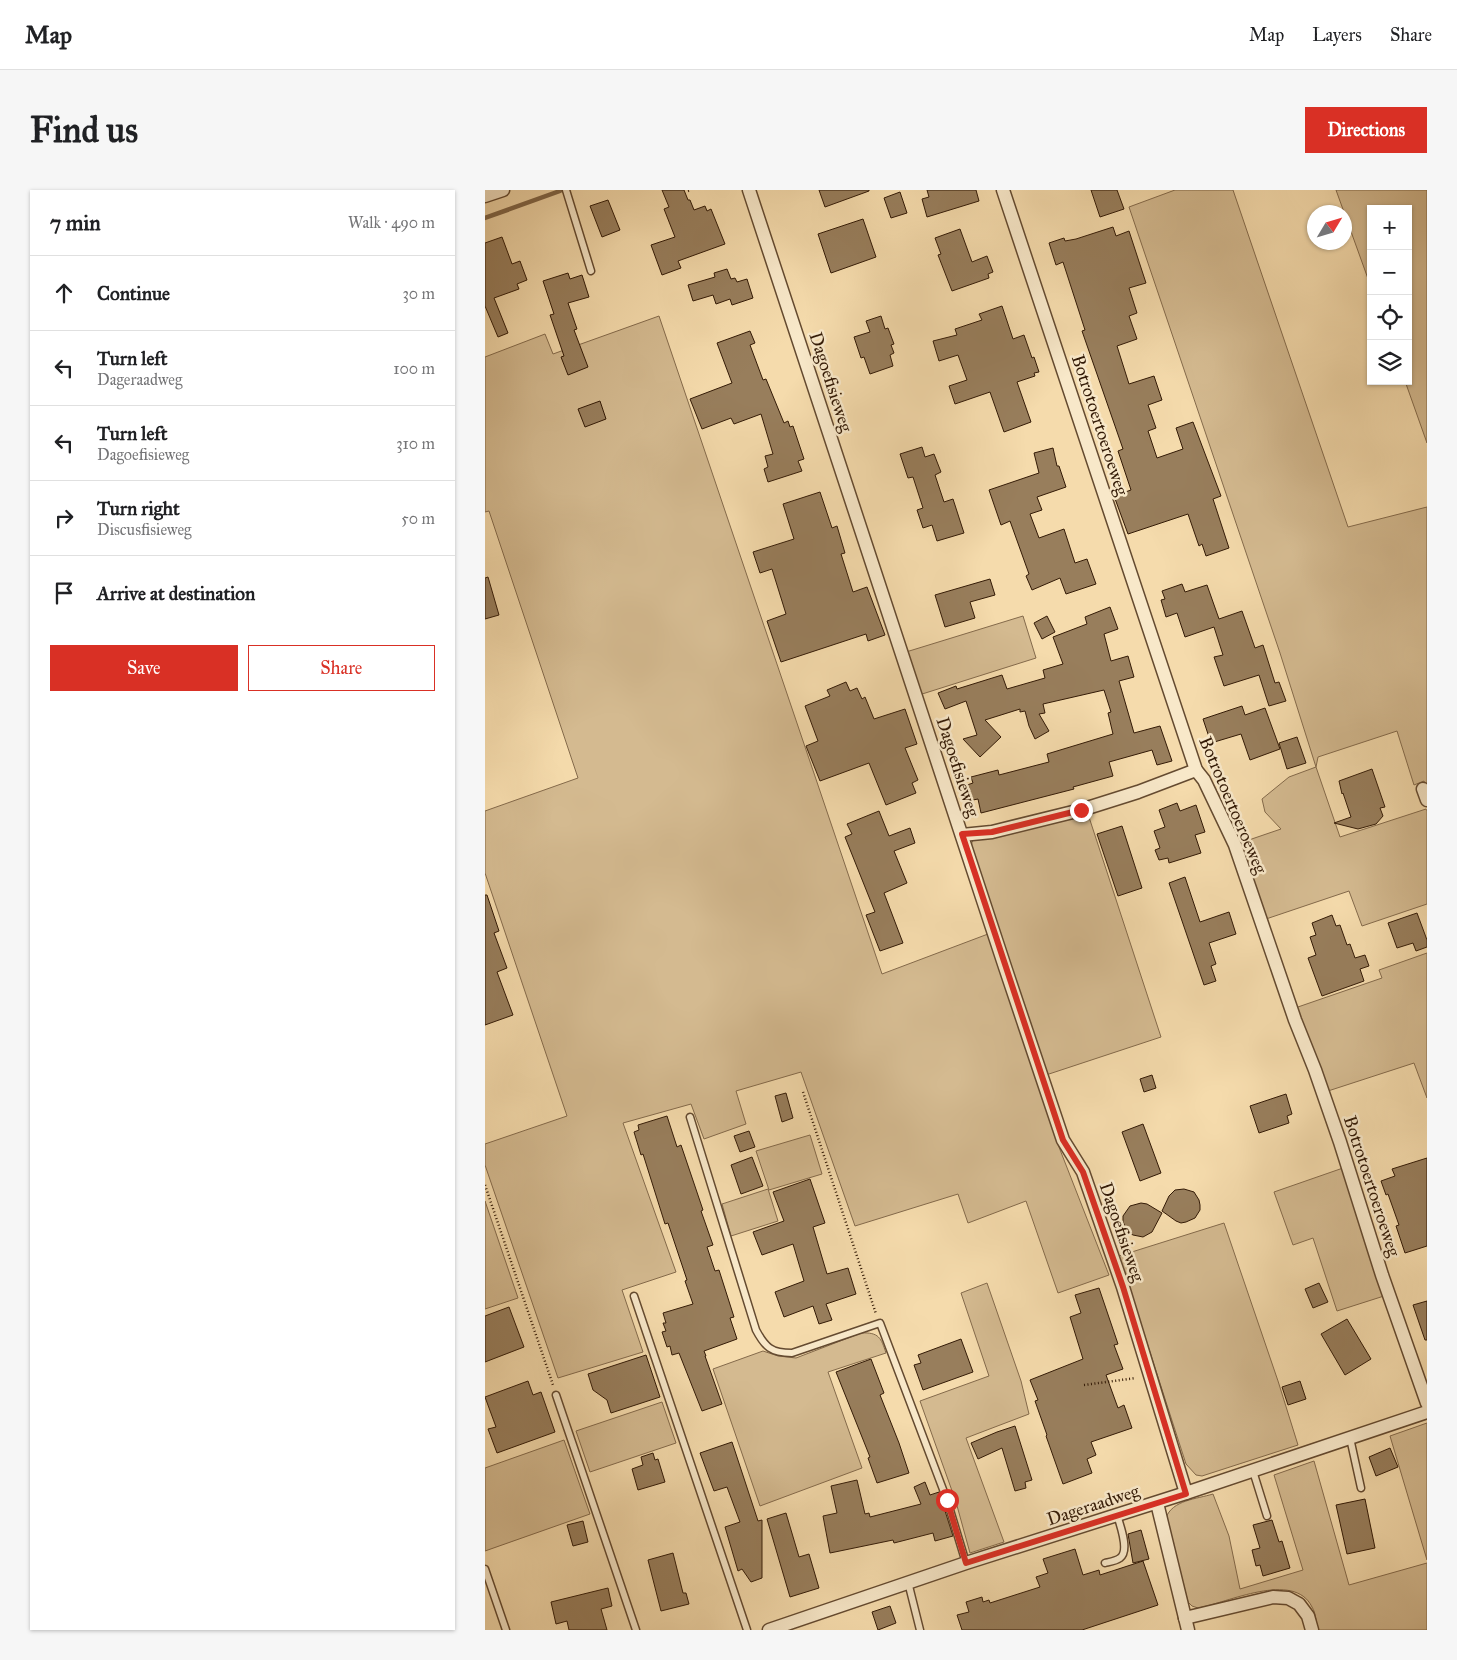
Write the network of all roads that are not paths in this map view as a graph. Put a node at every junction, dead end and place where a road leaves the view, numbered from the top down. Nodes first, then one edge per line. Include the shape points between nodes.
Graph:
1 (503, 190) edge
2 (566, 190) edge
3 (749, 190) edge
4 (1003, 190) edge
5 (485, 196) edge
6 (591, 271) dead end
7 (1196, 770) junction
8 (962, 834) junction
9 (690, 1117) dead end
10 (634, 1296) dead end
11 (556, 1395) road end
12 (1427, 1403) edge
13 (1427, 1412) edge
14 (1350, 1438) junction
15 (1253, 1471) junction
16 (1361, 1488) dead end
17 (1186, 1494) junction
18 (1157, 1503) junction
19 (1117, 1515) junction
20 (1267, 1516) dead end
21 (966, 1563) junction
22 (1105, 1563) dead end
23 (485, 1569) edge
24 (908, 1582) junction
25 (1186, 1624) edge
26 (506, 1630) edge
27 (636, 1630) edge
28 (747, 1630) edge
29 (769, 1630) edge
30 (920, 1630) edge
31 (1312, 1630) edge

1 - 5 street
2 - 6 lane
3 - 8 street, Dagoefisieweg
4 - 7 street, Botrotoertoeroeweg
7 - 8 street via 1081,810 992,832
7 - 12 street, Botrotoertoeroeweg via 1235,844 1340,1142
8 - 17 street, Dagoefisieweg via 1063,1140 1083,1172 1123,1287
9 - 21 lane via 763,1344 781,1353 792,1353 880,1323 947,1500
10 - 28 lane
11 - 27 lane
13 - 14 street, Dageraadweg
14 - 15 street, Dageraadweg
14 - 16 lane
15 - 17 street, Dageraadweg
15 - 20 lane
17 - 18 street, Dageraadweg
18 - 19 street, Dageraadweg
18 - 25 street
19 - 21 street, Dageraadweg
19 - 22 lane via 1124,1553 1119,1559
21 - 24 street, Dageraadweg
23 - 26 lane
24 - 29 street, Dageraadweg
24 - 30 lane
25 - 31 street via 1273,1597 1288,1598 1299,1604 1308,1616

